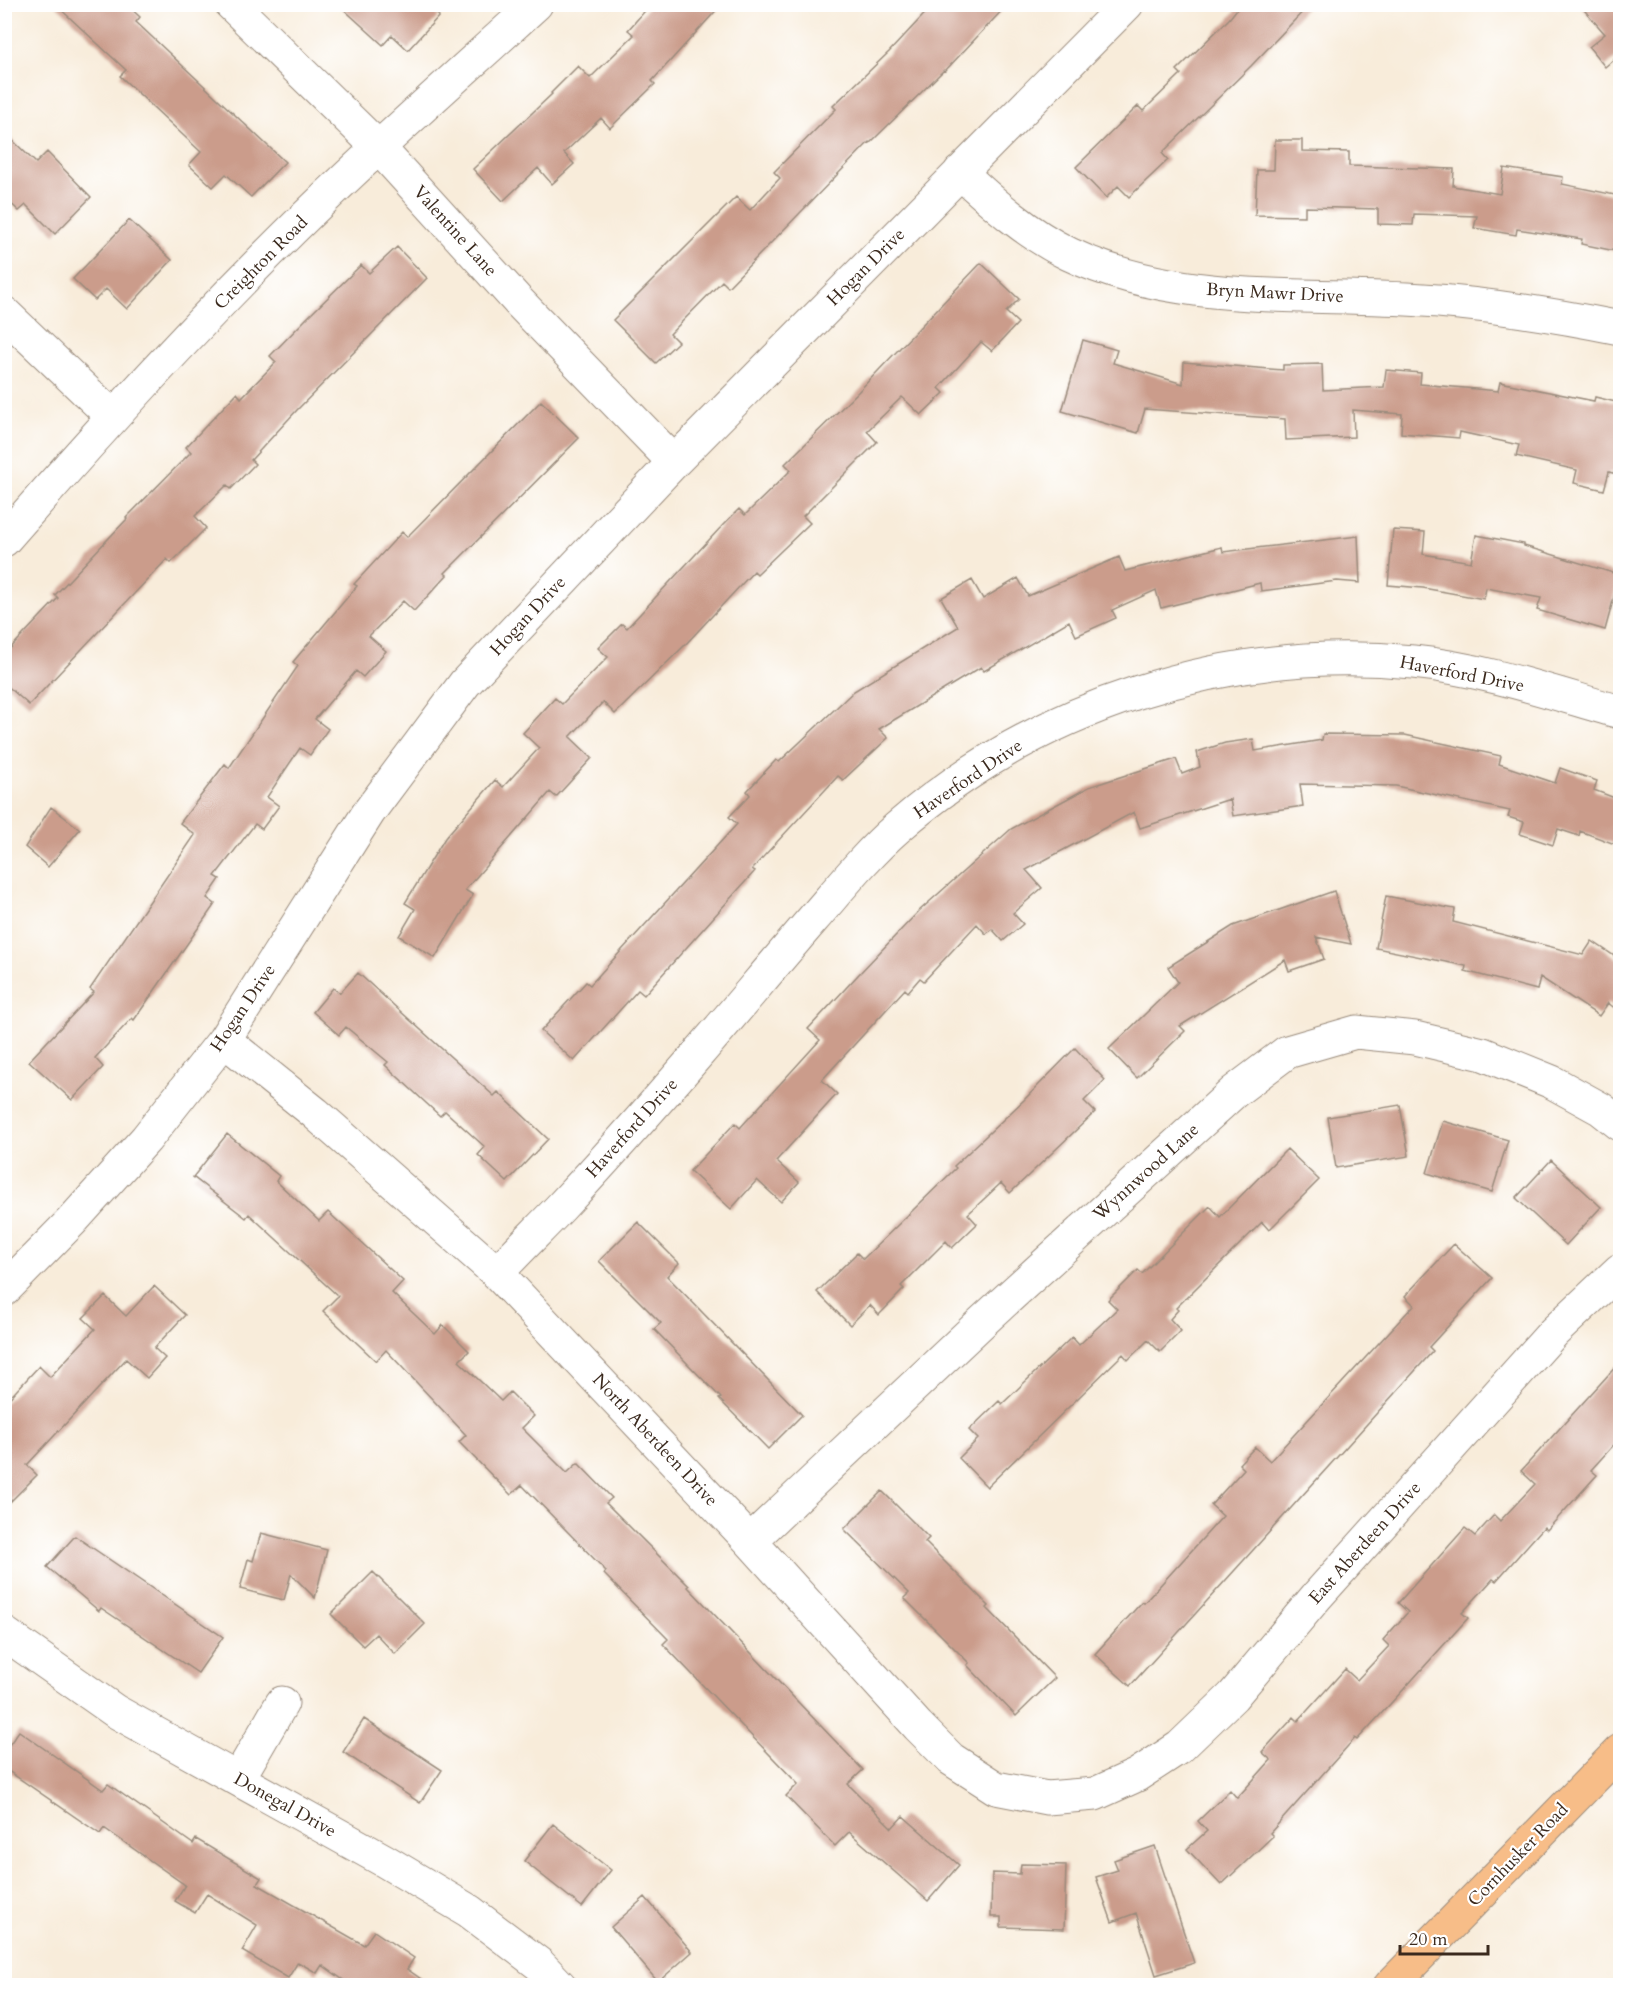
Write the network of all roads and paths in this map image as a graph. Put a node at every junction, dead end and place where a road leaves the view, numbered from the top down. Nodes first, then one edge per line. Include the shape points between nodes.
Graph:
1 (231, 4) edge
2 (536, 4) edge
3 (1127, 4) edge
4 (380, 148) junction
5 (960, 172) junction
6 (4, 313) edge
7 (1620, 328) edge
8 (112, 416) junction
9 (674, 462) junction
10 (4, 540) edge
11 (1620, 712) edge
12 (224, 1040) junction
13 (1620, 1124) edge
14 (1620, 1270) edge
15 (497, 1274) junction
16 (4, 1290) edge
17 (750, 1541) junction
18 (4, 1633) edge
19 (282, 1703) dead end
20 (1620, 1751) edge
21 (238, 1779) junction
22 (1095, 1794) joint
23 (560, 1986) edge
24 (1390, 1986) edge

1 - 4 street, Valentine Lane
2 - 4 street, Creighton Road
3 - 5 street, Hogan Drive
4 - 8 street, Creighton Road via 258,264
4 - 9 street, Valentine Lane via 518,301
5 - 7 street, Bryn Mawr Drive via 1020,224 1089,263 1132,278 1210,290 1484,306
5 - 9 street, Hogan Drive
6 - 8 street
8 - 10 street, Creighton Road
9 - 12 street, Hogan Drive via 465,683 369,812
11 - 15 street, Haverford Drive via 1466,671 1415,663 1316,660 1215,671 1160,684 1044,730 992,758 896,829 848,878 679,1075
12 - 15 street, North Aberdeen Drive via 315,1113
12 - 16 street, Hogan Drive via 146,1139
13 - 17 street, Wynnwood Lane via 1552,1082 1483,1054 1415,1038 1356,1032 1287,1052 1216,1107
14 - 22 street, East Aberdeen Drive via 1554,1332 1317,1596 1233,1696 1180,1747 1137,1775
15 - 17 street, North Aberdeen Drive
17 - 22 street, North Aberdeen Drive via 951,1759 996,1788 1047,1797
18 - 21 street, Donegal Drive via 115,1711
19 - 21 street
20 - 24 main road, Cornhusker Road
21 - 23 street, Donegal Drive via 468,1911 539,1964

